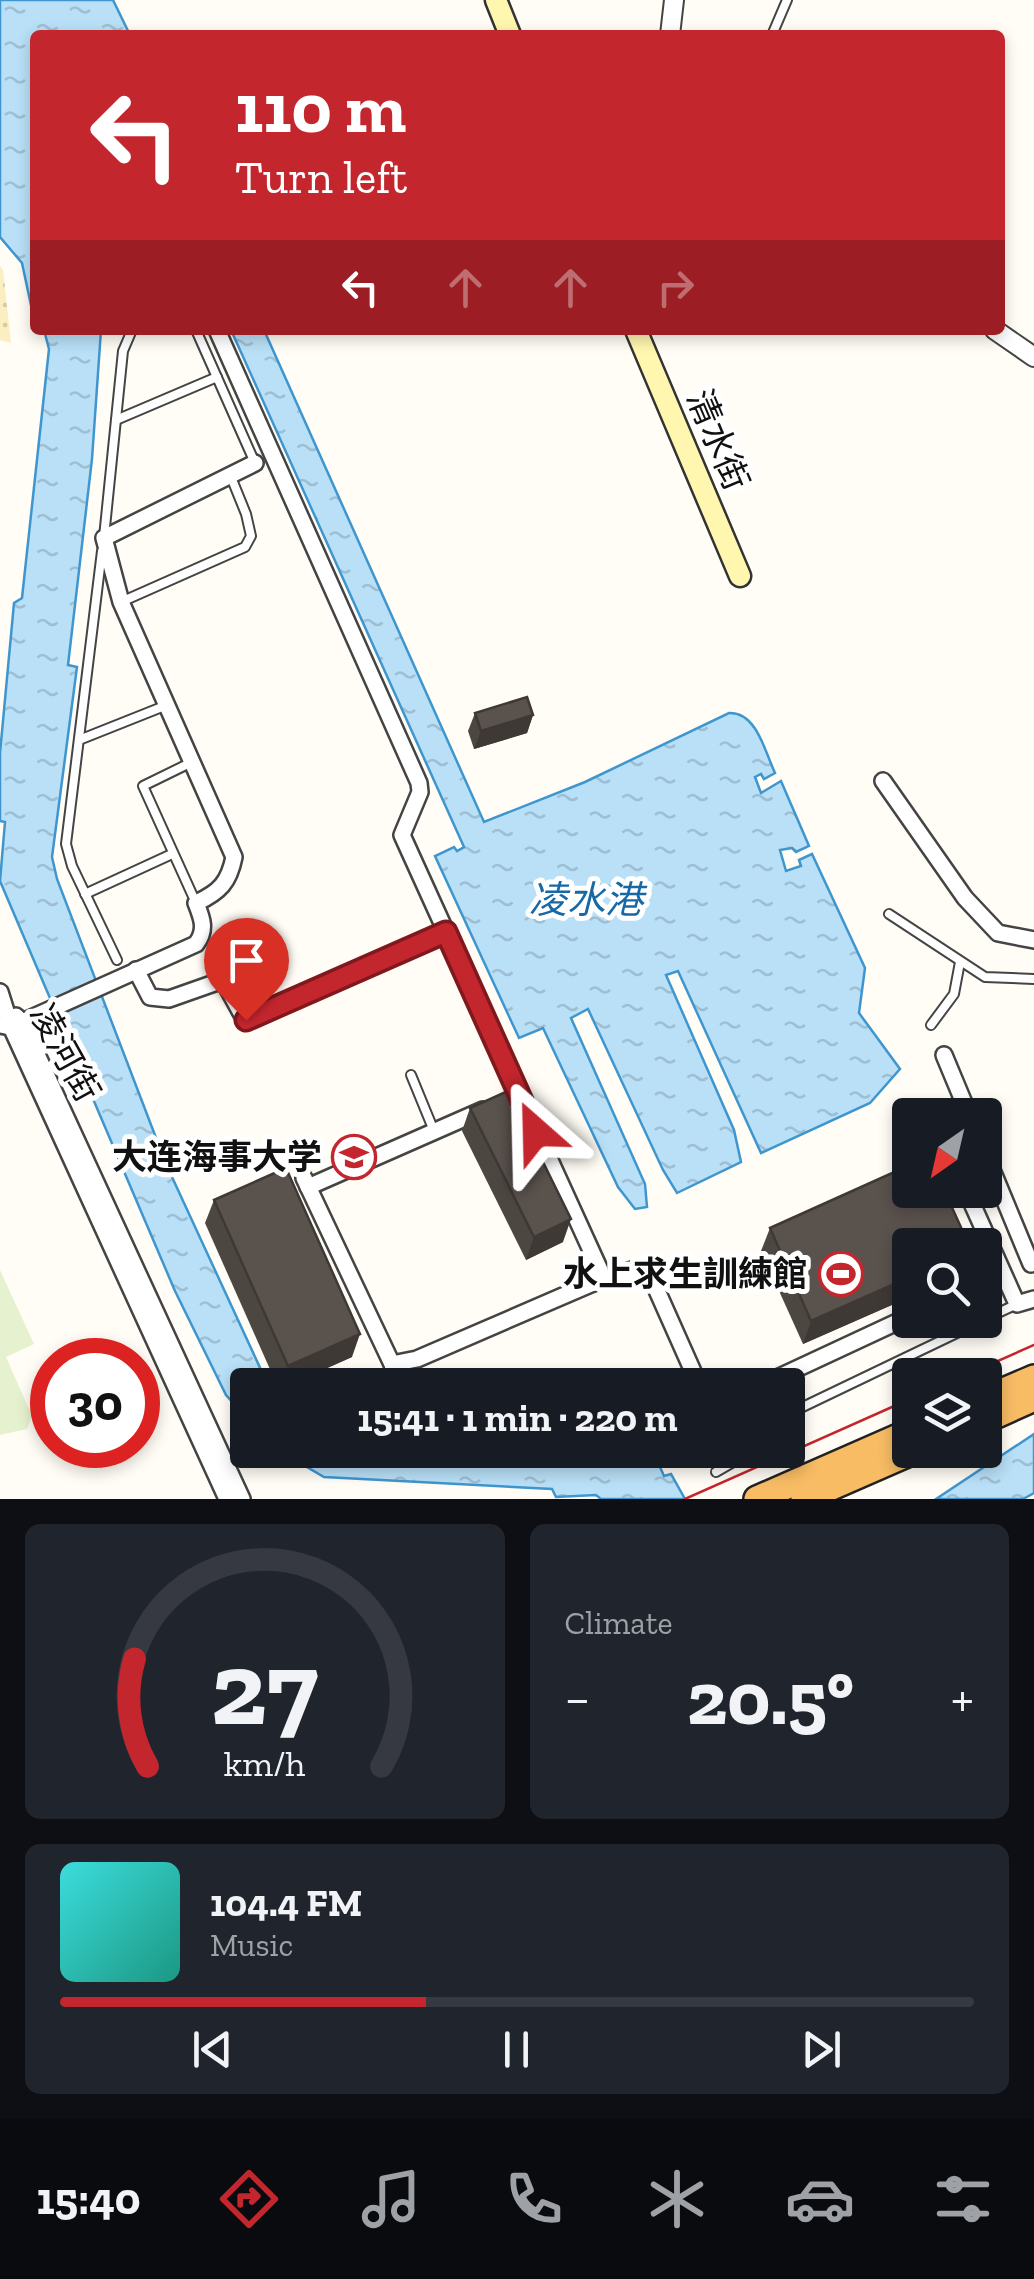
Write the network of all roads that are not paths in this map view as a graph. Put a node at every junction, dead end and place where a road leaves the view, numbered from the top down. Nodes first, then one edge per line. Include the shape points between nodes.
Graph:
1 (496, 0) edge
2 (787, 0) edge
3 (673, 2) edge
4 (508, 30) edge
5 (663, 30) edge
6 (670, 30) edge
7 (774, 30) edge
8 (130, 335) edge
9 (198, 335) edge
10 (219, 335) edge
11 (638, 335) edge
12 (1002, 335) edge
13 (1034, 357) edge
14 (217, 377) junction
15 (116, 420) junction
16 (255, 463) joint
17 (230, 475) junction
18 (104, 538) junction
19 (740, 576) dead end
20 (122, 602) junction
21 (167, 705) junction
22 (79, 740) junction
23 (192, 762) junction
24 (884, 781) dead end
25 (172, 854) junction
26 (85, 894) junction
27 (196, 903) junction
28 (889, 914) dead end
29 (446, 932) junction
30 (1034, 940) edge
31 (117, 960) dead end
32 (960, 962) junction
33 (136, 970) junction
34 (1034, 979) edge
35 (3, 999) edge
36 (11, 1025) edge
37 (931, 1025) dead end
38 (944, 1054) dead end
39 (410, 1074) dead end
40 (962, 1098) edge
41 (498, 1103) edge
42 (434, 1131) junction
43 (1002, 1193) edge
44 (1033, 1267) edge
45 (1002, 1276) edge
46 (593, 1284) junction
47 (1034, 1299) edge
48 (1017, 1304) junction
49 (1002, 1311) edge
50 (892, 1324) edge
51 (946, 1338) edge
52 (392, 1364) junction
53 (393, 1368) edge
54 (692, 1368) edge
55 (798, 1368) edge
56 (1034, 1378) edge
57 (1002, 1392) edge
58 (1034, 1398) edge
59 (805, 1406) edge
60 (1002, 1412) edge
61 (892, 1440) edge
62 (892, 1462) edge
63 (723, 1468) edge
64 (716, 1472) dead end
65 (831, 1494) edge
66 (228, 1499) edge
67 (242, 1499) edge
68 (757, 1499) edge
69 (804, 1499) edge

1 - 4 main road
2 - 7 lane
3 - 5 street
3 - 6 street
8 - 15 lane
9 - 14 lane
10 - 29 street via 419,782 402,835
11 - 19 main road, 清水街
12 - 13 street
14 - 15 lane
14 - 16 lane
15 - 18 lane
16 - 17 street
17 - 18 street
17 - 20 lane via 251,536 245,547
18 - 20 street
18 - 22 lane
20 - 21 street
21 - 22 lane
21 - 23 street
22 - 26 lane via 66,844
23 - 25 lane via 142,786
23 - 27 street via 234,857 230,878
24 - 30 street via 965,898 998,933
25 - 26 lane
25 - 27 lane
26 - 31 lane
27 - 33 street via 203,921 196,944
28 - 32 lane
29 - 33 street via 246,1020 222,980 169,999 150,997
29 - 46 street via 600,1270
32 - 34 lane via 985,977
32 - 37 lane via 954,994
33 - 36 street
35 - 36 street, 凌河街
36 - 66 street, 凌河街
36 - 67 street, 凌河街
38 - 40 street
39 - 42 lane
41 - 42 street
42 - 52 street via 306,1183
43 - 44 street
45 - 48 street
46 - 52 street
46 - 54 street via 644,1271
47 - 48 street
48 - 49 lane
50 - 55 street
51 - 59 lane
52 - 53 street
56 - 57 highway
58 - 60 highway
61 - 68 highway
62 - 65 highway
63 - 64 lane
65 - 69 highway

